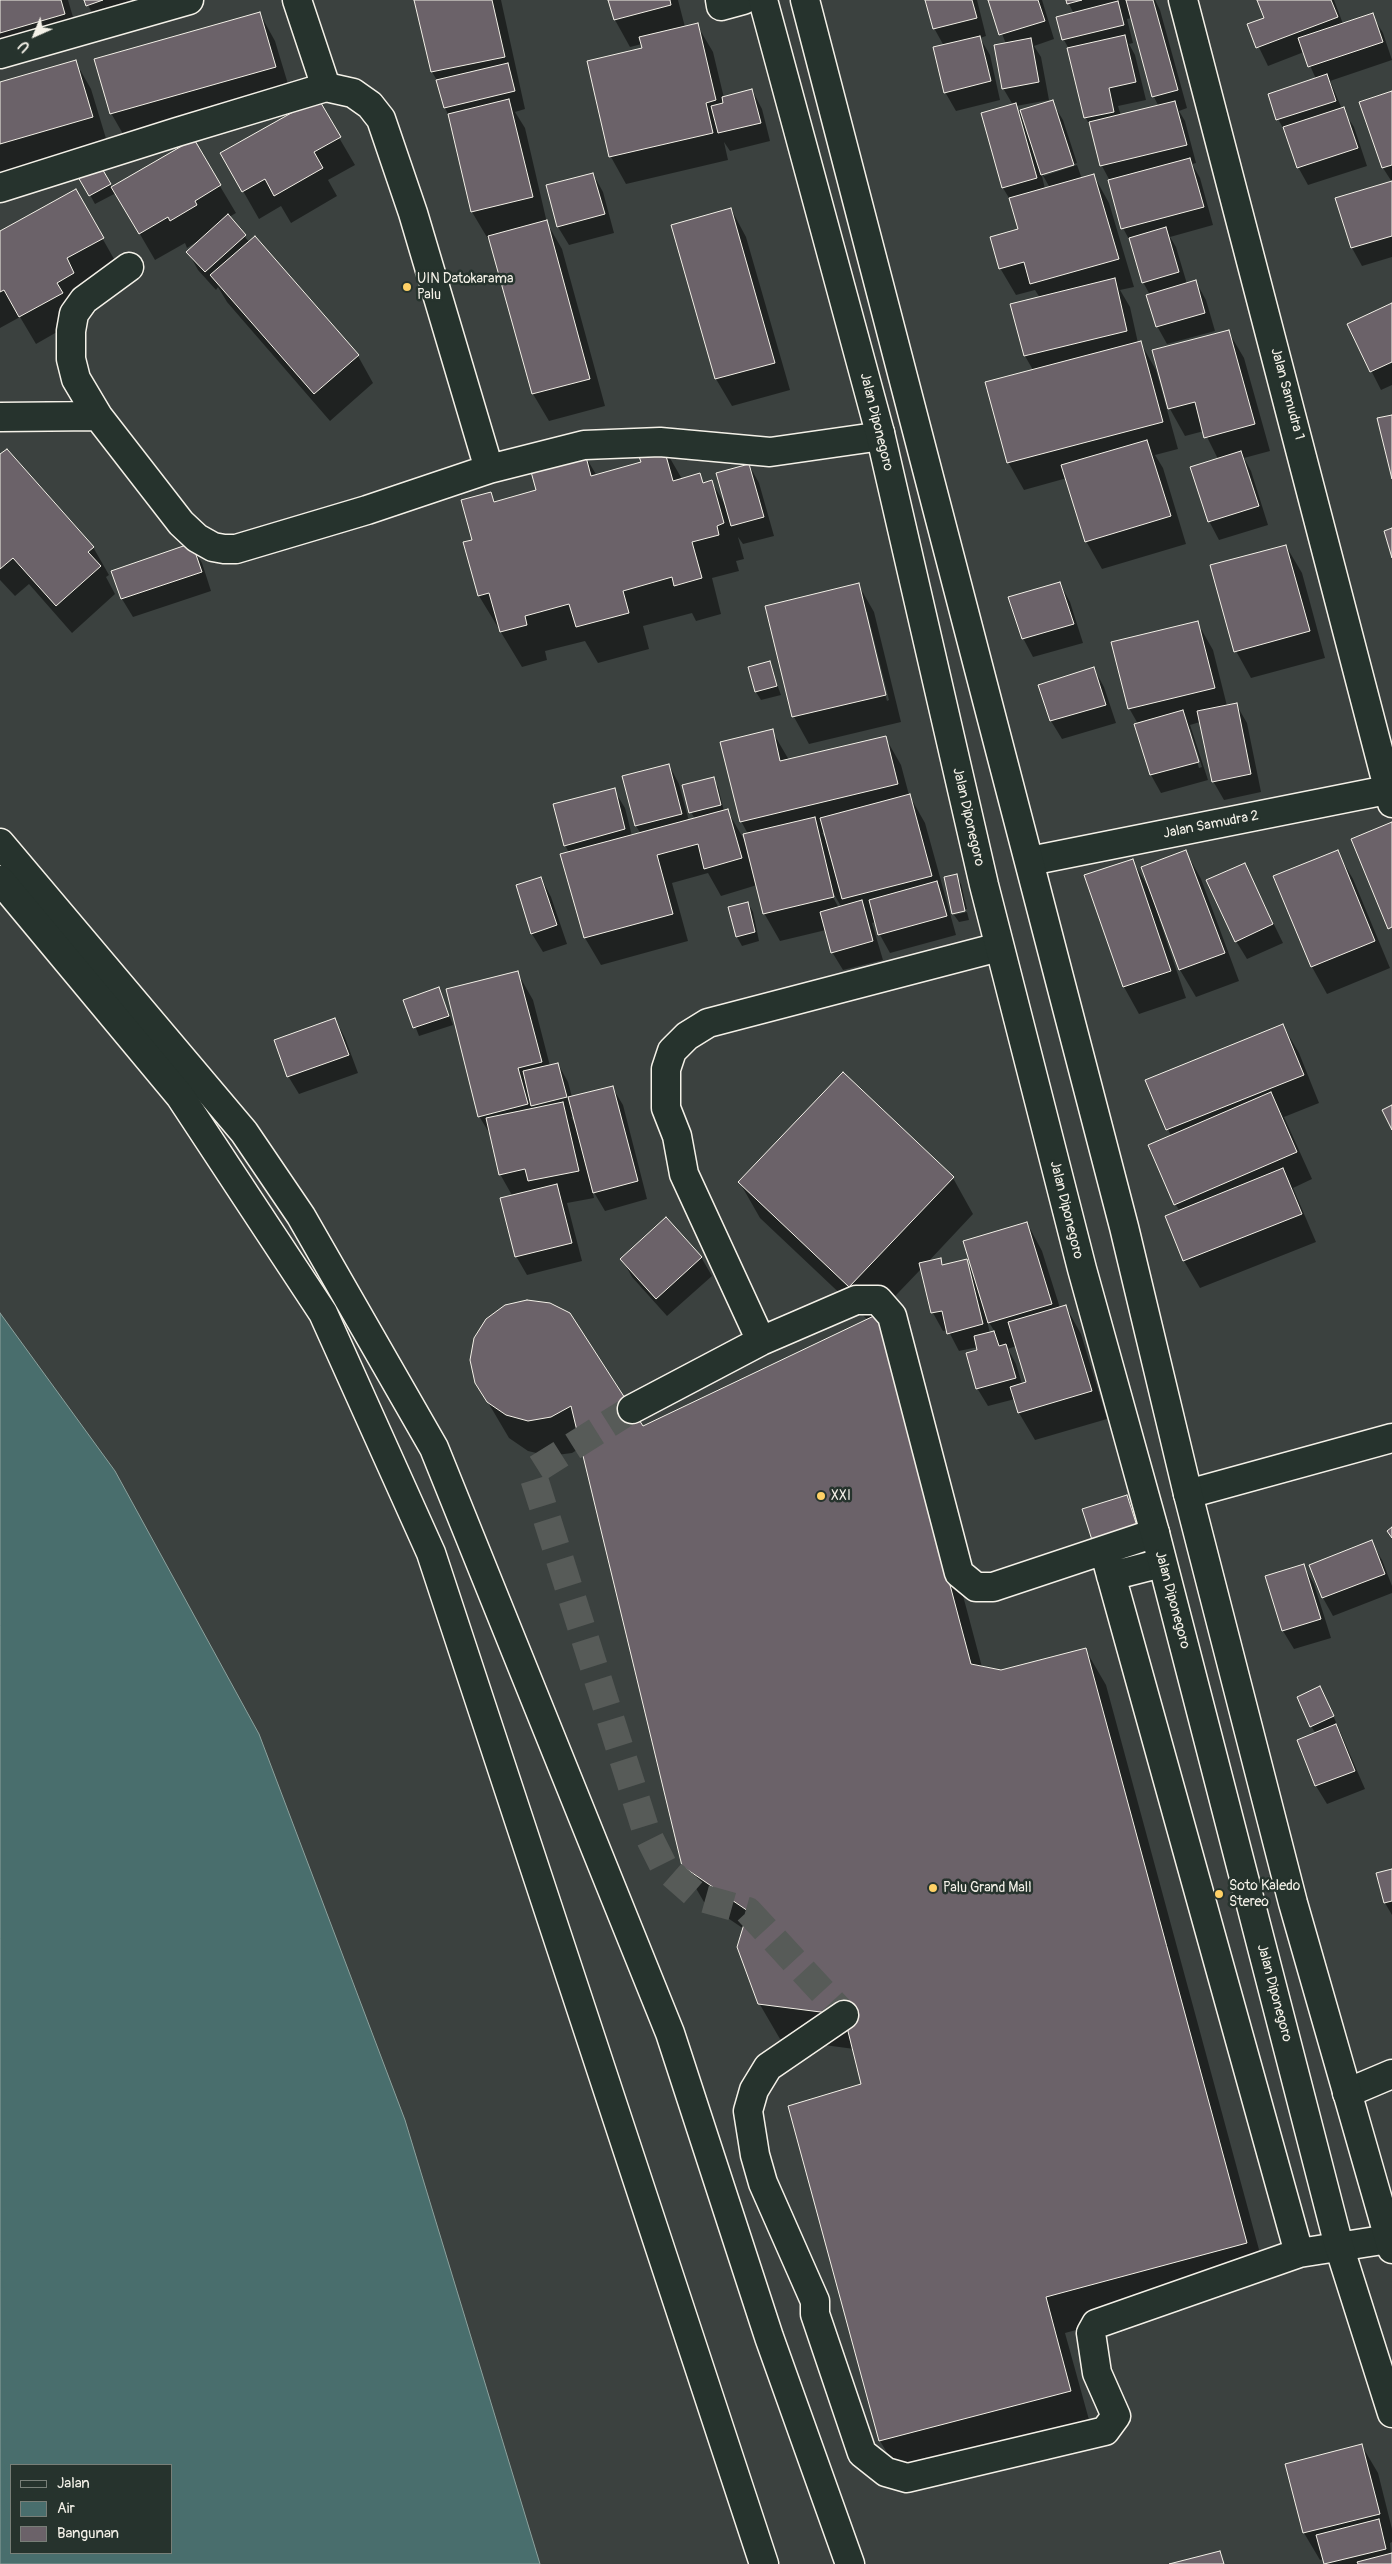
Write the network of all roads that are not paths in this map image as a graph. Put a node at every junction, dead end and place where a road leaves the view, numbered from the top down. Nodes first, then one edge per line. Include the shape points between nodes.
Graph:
1 (189, 0) edge
2 (296, 0) edge
3 (720, 0) edge
4 (743, 0) edge
5 (763, 0) edge
6 (806, 0) edge
7 (1183, 0) edge
8 (0, 54) edge
9 (326, 88) junction
10 (0, 188) edge
11 (129, 267) dead end
12 (98, 416) junction
13 (0, 417) edge
14 (880, 433) junction
15 (489, 469) junction
16 (1391, 793) edge
17 (0, 843) edge
18 (1030, 860) junction
19 (0, 880) edge
20 (999, 947) junction
21 (761, 1341) junction
22 (632, 1409) tunnel mouth
23 (1392, 1438) edge
24 (1188, 1494) junction
25 (1155, 1533) junction
26 (1104, 1550) junction
27 (1162, 1563) junction
28 (1111, 1576) junction
29 (844, 2015) dead end
30 (1392, 2074) edge
31 (1346, 2093) junction
32 (1390, 2244) edge
33 (1340, 2246) junction
34 (1299, 2252) junction
35 (1392, 2413) edge
36 (764, 2564) edge
37 (850, 2564) edge

1 - 8 main road
2 - 9 main road
3 - 4 main road via 721,6
5 - 14 main road, Jalan Diponegoro
6 - 18 main road
7 - 16 main road, Jalan Samudra 1
9 - 10 main road
9 - 15 main road via 353,93 381,118 413,213
11 - 12 main road via 84,300 74,314 71,359 76,379
12 - 13 main road
12 - 15 main road via 181,523 197,538 224,549 367,510
14 - 15 main road via 868,438 770,452 660,442 584,445
14 - 20 main road, Jalan Diponegoro
16 - 18 main road, Jalan Samudra 2
17 - 37 main road via 244,1132 301,1216 434,1448 670,2033 769,2338
18 - 24 main road via 1124,1226
19 - 36 main road via 180,1096 323,1313 431,1553
20 - 21 main road via 708,1023 687,1036 672,1051 666,1069 666,1108 677,1136 684,1174
20 - 25 main road, Jalan Diponegoro via 1082,1269
21 - 22 main road
21 - 26 main road via 856,1300 878,1300 887,1310 892,1316 959,1573 976,1586 993,1587
23 - 24 main road
24 - 31 main road via 1293,1903
25 - 26 main road
25 - 27 main road, Jalan Diponegoro
26 - 28 main road
27 - 28 main road
27 - 33 main road, Jalan Diponegoro
28 - 34 main road
29 - 34 main road via 768,2067 754,2090 748,2111 763,2183 815,2301 815,2314 862,2453 886,2472 907,2478 1105,2432 1116,2416 1098,2373 1091,2333 1096,2324
30 - 31 main road
31 - 32 main road
32 - 33 main road
33 - 34 main road
33 - 35 main road, Jalan Diponegoro

